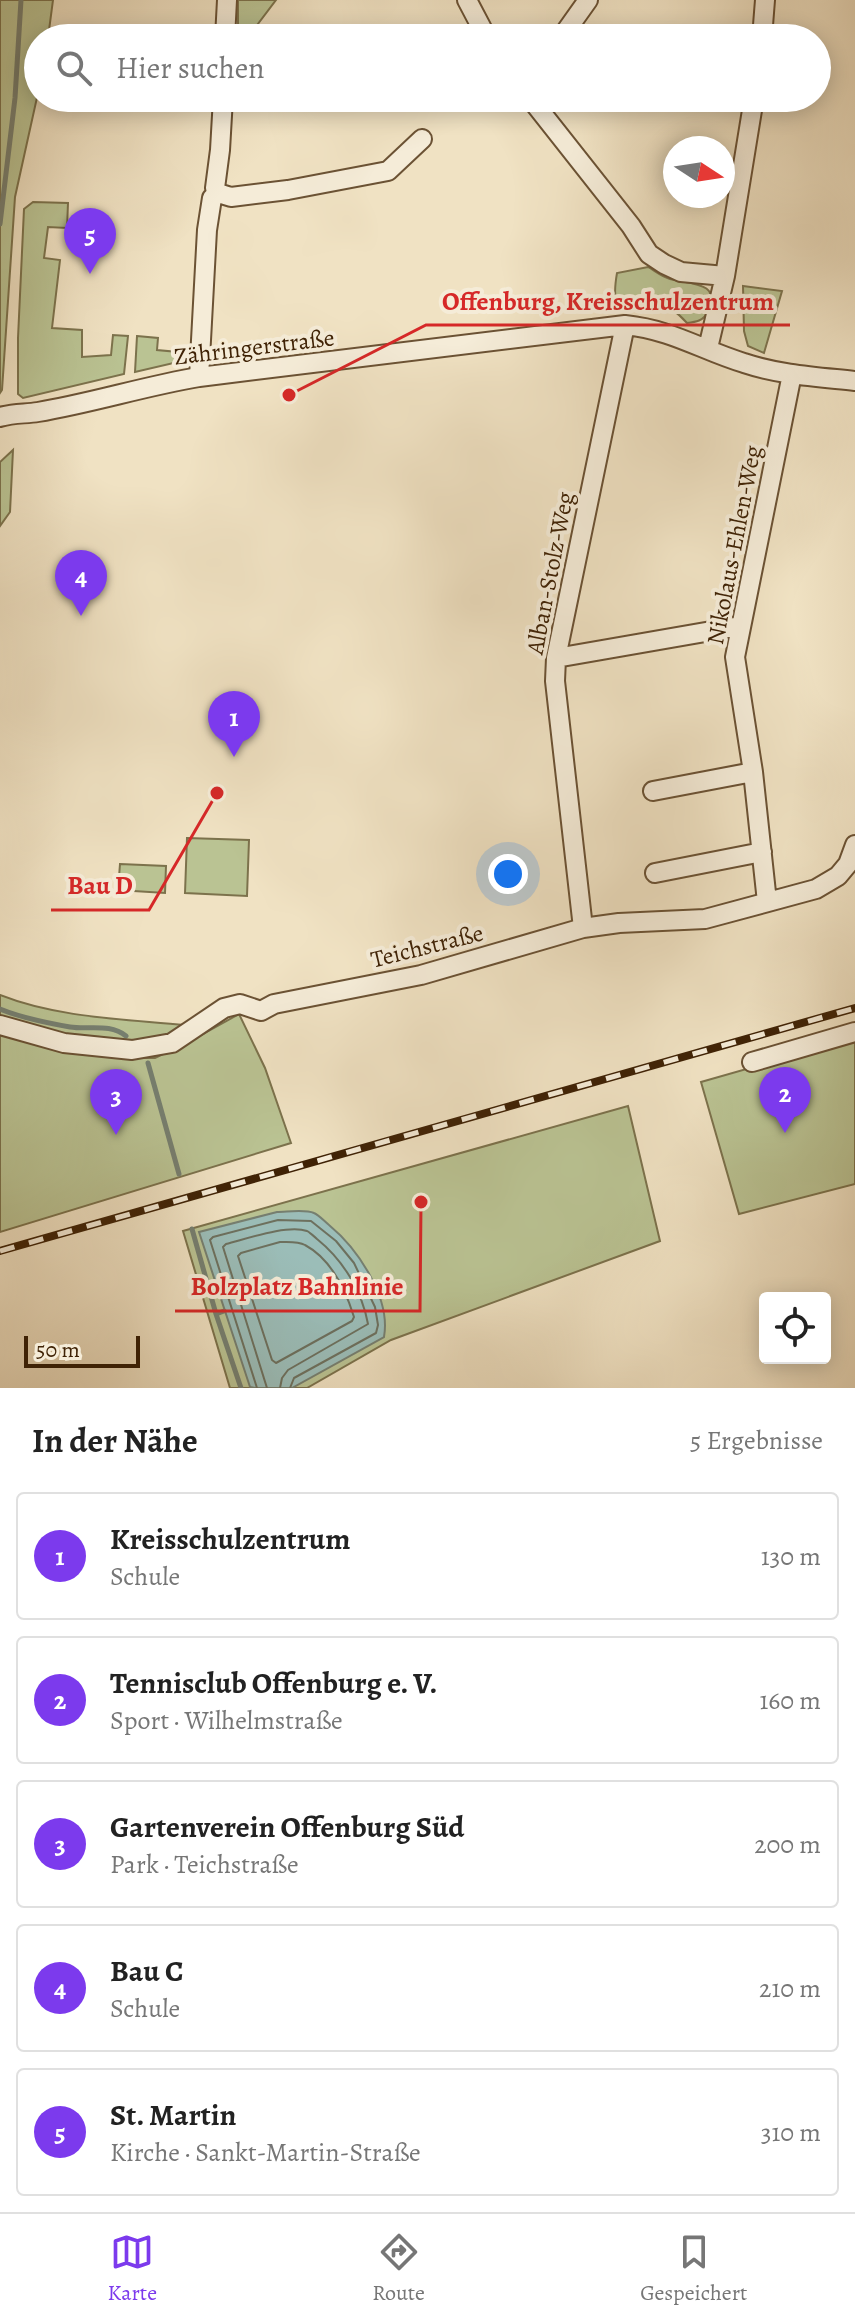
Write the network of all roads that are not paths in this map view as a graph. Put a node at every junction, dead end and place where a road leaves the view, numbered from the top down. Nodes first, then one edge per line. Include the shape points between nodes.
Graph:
1 (227, 0) edge
2 (467, 0) edge
3 (588, 0) edge
4 (765, 0) edge
5 (226, 24) edge
6 (480, 24) edge
7 (571, 24) edge
8 (763, 24) edge
9 (222, 112) edge
10 (541, 112) edge
11 (752, 112) edge
12 (422, 139) dead end
13 (215, 193) junction
14 (725, 276) junction
15 (625, 325) junction
16 (708, 348) junction
17 (792, 374) junction
18 (199, 377) junction
19 (855, 381) edge
20 (35, 413) junction
21 (0, 417) edge
22 (0, 430) edge
23 (740, 626) junction
24 (556, 658) junction
25 (753, 772) junction
26 (653, 791) dead end
27 (855, 845) edge
28 (762, 852) junction
29 (655, 873) dead end
30 (767, 902) junction
31 (583, 928) junction
32 (0, 1025) edge
33 (855, 1032) edge
34 (752, 1062) dead end

1 - 5 street
2 - 6 street
3 - 7 street
4 - 8 street
9 - 13 street
10 - 14 street via 649,254 681,272
11 - 14 street
12 - 13 street via 388,171 288,190 231,197
13 - 18 street via 207,230
14 - 16 street
15 - 16 street, Zähringerstraße via 649,327
15 - 18 street, Zähringerstraße
15 - 24 street, Alban-Stolz-Weg
16 - 17 street, Zähringerstraße
17 - 19 street, Zähringerstraße
17 - 23 street, Nikolaus-Ehlen-Weg
18 - 20 street, Zähringerstraße
20 - 21 street, Zähringerstraße
20 - 22 street, Zähringerstraße
23 - 24 street
23 - 25 street, Nikolaus-Ehlen-Weg via 735,657
24 - 31 street, Alban-Stolz-Weg
25 - 26 street
25 - 28 street, Nikolaus-Ehlen-Weg
27 - 30 street, Teichstraße via 838,876 816,889
28 - 29 street
28 - 30 street, Nikolaus-Ehlen-Weg
30 - 31 street, Teichstraße via 705,919
31 - 32 street, Teichstraße via 421,975 261,1011 240,1004 224,1008 172,1043 132,1050 64,1043
33 - 34 street

